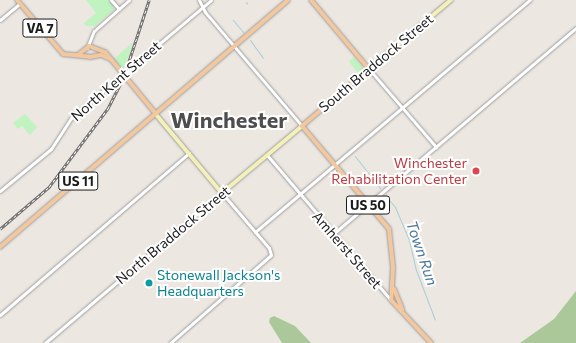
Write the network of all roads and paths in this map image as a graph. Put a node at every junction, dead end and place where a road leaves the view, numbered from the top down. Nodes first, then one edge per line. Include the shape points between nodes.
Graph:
1 (111, 0) edge
2 (129, 0) edge
3 (199, 0) edge
4 (211, 0) edge
5 (288, 0) edge
6 (311, 0) edge
7 (450, 0) edge
8 (530, 0) edge
9 (19, 2) edge
10 (202, 7) junction
11 (119, 9) junction
12 (0, 20) edge
13 (576, 28) edge
14 (89, 39) junction
15 (93, 47) junction
16 (233, 47) junction
17 (86, 49) junction
18 (77, 55) junction
19 (94, 55) junction
20 (87, 56) junction
21 (111, 60) junction
22 (369, 69) junction
23 (123, 74) junction
24 (402, 108) junction
25 (156, 114) junction
26 (302, 126) junction
27 (436, 147) junction
28 (189, 153) junction
29 (267, 155) junction
30 (335, 165) junction
31 (0, 191) edge
32 (222, 193) junction
33 (300, 194) junction
34 (368, 204) junction
35 (256, 232) junction
36 (333, 234) junction
37 (0, 247) edge
38 (393, 284) junction
39 (391, 300) junction
40 (404, 313) junction
41 (0, 315) edge
42 (45, 343) edge
43 (170, 343) edge
44 (431, 343) edge

1 - 11 street
2 - 11 street
3 - 10 street
4 - 10 street, North Kent Street
5 - 16 main road, US 11
6 - 22 main road
7 - 22 main road, South Braddock Street
8 - 24 street
9 - 12 street
9 - 18 main road, VA 7 via 60,52 67,56
10 - 16 street
10 - 23 street, North Kent Street
11 - 14 street via 94,31
13 - 27 street
14 - 15 street
14 - 17 street
15 - 17 main road
15 - 19 main road
15 - 21 main road via 105,52
16 - 25 main road, US 11
16 - 26 street
17 - 18 main road
17 - 20 main road
18 - 20 main road, VA 7
19 - 20 main road, VA 7
19 - 21 main road, VA 7
21 - 23 main road
22 - 24 street
22 - 26 main road, South Braddock Street
23 - 25 main road
23 - 31 street, North Kent Street via 71,118 51,149
24 - 27 street
24 - 30 street
25 - 28 main road
25 - 37 main road, US 11
26 - 29 main road, North Braddock Street
26 - 30 main road, US 50
27 - 34 street
28 - 32 main road
28 - 41 street
29 - 32 main road, North Braddock Street
29 - 33 street, Amherst Street
30 - 33 street
30 - 34 main road, US 50
32 - 35 street
32 - 42 street, North Braddock Street
33 - 35 street
33 - 36 street, Amherst Street
34 - 36 street
34 - 38 main road, US 50 via 390,232
35 - 43 street via 271,253 267,260
36 - 39 street, Amherst Street
38 - 39 main road, US 50
38 - 40 main road, US 50
39 - 40 main road, Amherst Street / US 50
40 - 44 main road, Amherst Street / US 50

